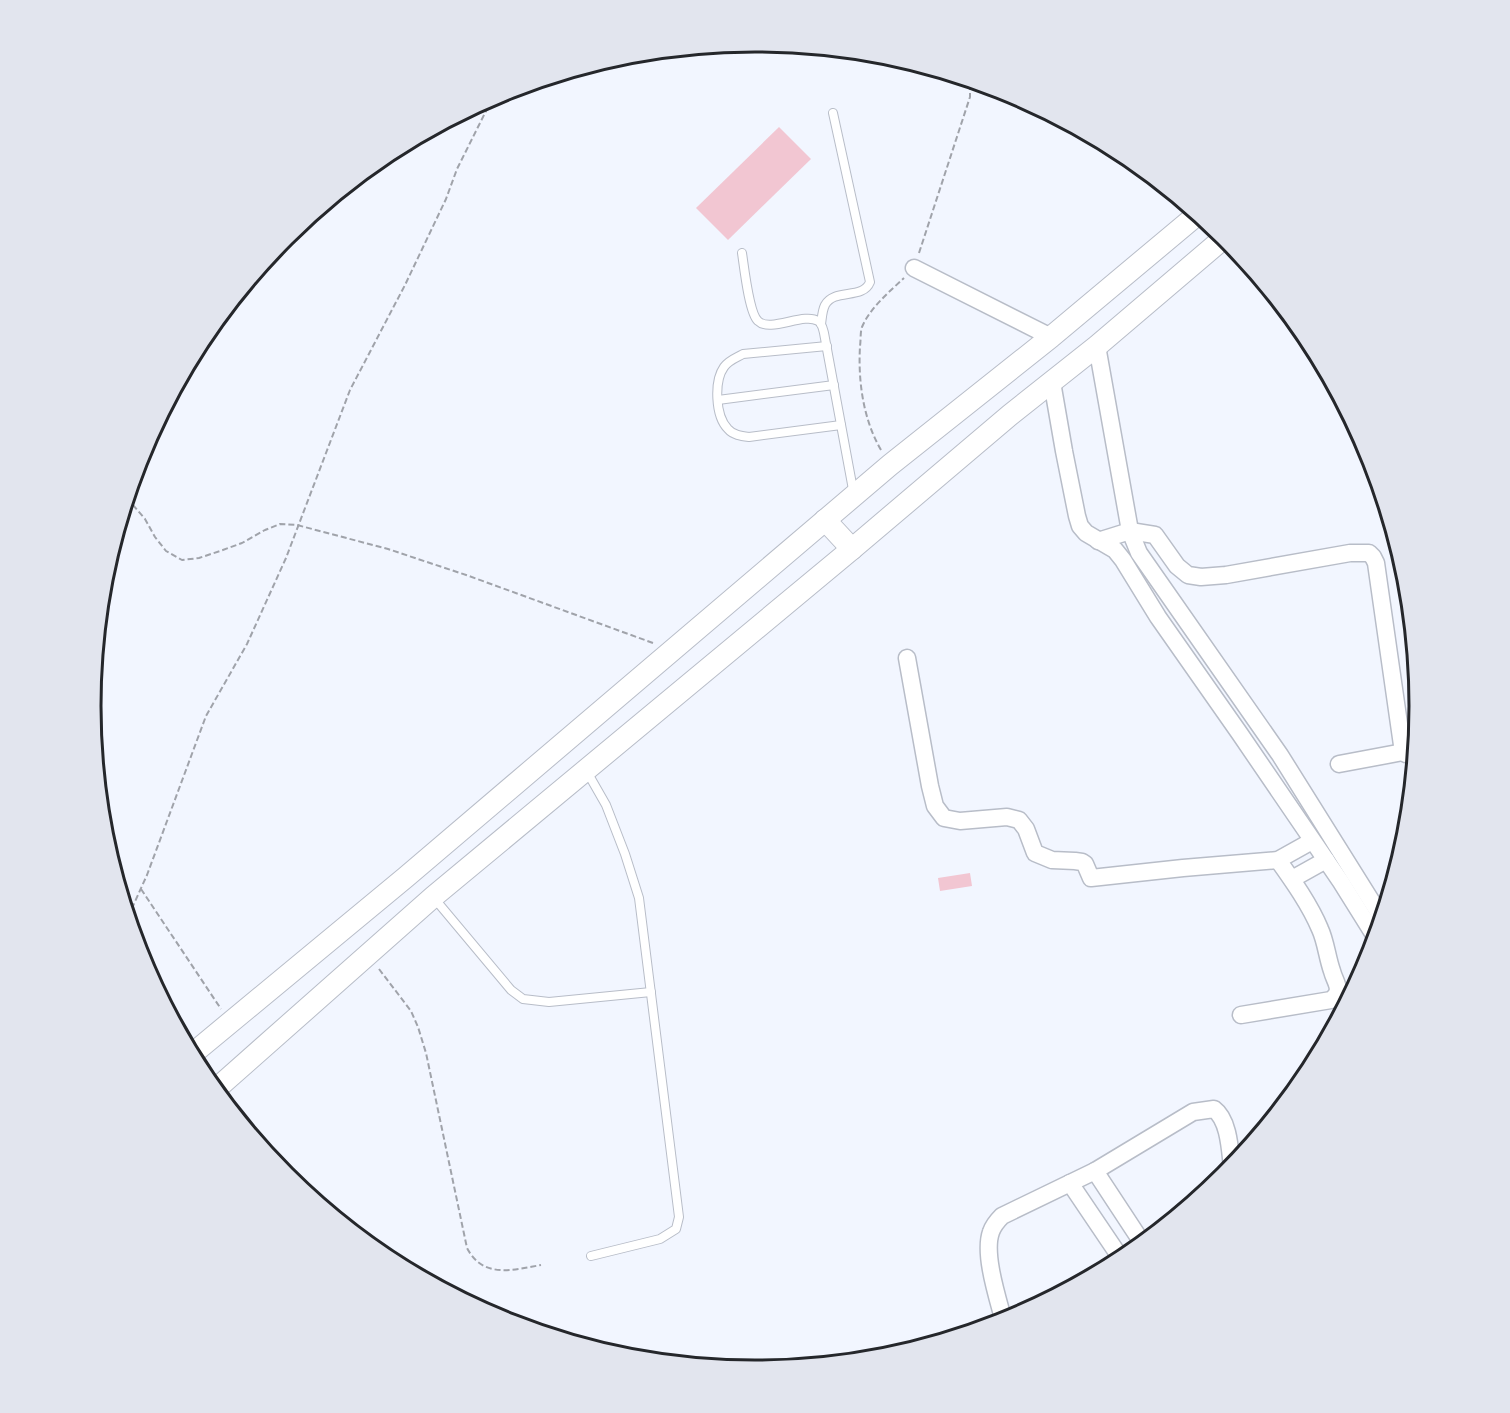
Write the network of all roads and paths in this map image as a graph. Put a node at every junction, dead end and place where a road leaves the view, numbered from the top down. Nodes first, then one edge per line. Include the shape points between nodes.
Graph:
1 (486, 111) edge
2 (833, 113) dead end
3 (1191, 220) edge
4 (1217, 244) edge
5 (742, 253) dead end
6 (914, 268) dead end
7 (821, 324) junction
8 (1051, 337) junction
9 (827, 346) junction
10 (1097, 346) junction
11 (1052, 382) junction
12 (834, 385) junction
13 (718, 400) junction
14 (841, 425) junction
15 (854, 496) junction
16 (133, 505) edge
17 (825, 520) junction
18 (298, 525) junction
19 (1130, 531) junction
20 (1098, 541) junction
21 (852, 549) junction
22 (672, 650) junction
23 (907, 658) dead end
24 (1408, 747) edge
25 (1408, 752) edge
26 (1340, 764) dead end
27 (586, 770) junction
28 (1312, 841) junction
29 (1278, 860) junction
30 (1326, 860) junction
31 (1348, 878) junction
32 (1292, 879) junction
33 (141, 889) junction
34 (433, 897) junction
35 (133, 907) edge
36 (1376, 911) edge
37 (1370, 927) edge
38 (368, 955) junction
39 (651, 992) junction
40 (1241, 1016) dead end
41 (230, 1023) junction
42 (198, 1049) edge
43 (221, 1084) edge
44 (1231, 1155) edge
45 (1095, 1171) junction
46 (1070, 1183) junction
47 (1138, 1236) edge
48 (1116, 1251) edge
49 (591, 1256) dead end
50 (541, 1265) dead end
51 (1001, 1312) edge

1 - 18 path via 405,285 350,390
2 - 7 lane via 870,282 859,292 830,299
3 - 8 street
4 - 10 street
5 - 7 lane via 756,320 770,324 809,319
6 - 8 street
7 - 9 lane
8 - 15 street
9 - 12 lane
9 - 13 lane via 743,354 731,359 719,377
10 - 11 street
10 - 19 street
11 - 20 street via 1077,516 1080,526
11 - 21 street
12 - 13 lane
12 - 14 lane
13 - 14 lane via 723,423 739,436
14 - 15 lane
15 - 17 street
16 - 18 path via 166,551 182,560 242,543 280,524
17 - 21 street
17 - 22 street
18 - 22 path via 459,572
18 - 33 path via 247,644 206,716
19 - 20 street
19 - 24 street via 1155,535 1177,566 1188,575 1201,577 1369,553 1376,563
19 - 31 street via 1139,553 1280,755
20 - 28 street via 1115,550 1123,560
21 - 27 street
22 - 41 street
23 - 29 street via 930,786 935,806 945,818 1019,820 1035,852 1052,860 1082,862 1091,878
25 - 26 street
27 - 34 street
27 - 39 lane via 606,805 639,898
28 - 29 street
28 - 30 street
29 - 32 street
30 - 31 street
30 - 32 street
31 - 36 street
31 - 37 street
32 - 40 street via 1320,930 1337,995 1331,1000
33 - 35 path
33 - 41 path
34 - 38 street
34 - 39 lane via 510,990 523,999 549,1002
38 - 43 street
38 - 50 path via 411,1011 418,1027 471,1256 486,1268 507,1271
39 - 49 lane via 679,1217 676,1229 660,1239
41 - 42 street
44 - 45 street via 1220,1113 1214,1108 1193,1112
45 - 46 street
45 - 47 street
46 - 48 street
46 - 51 street via 1002,1216 993,1226 988,1244

